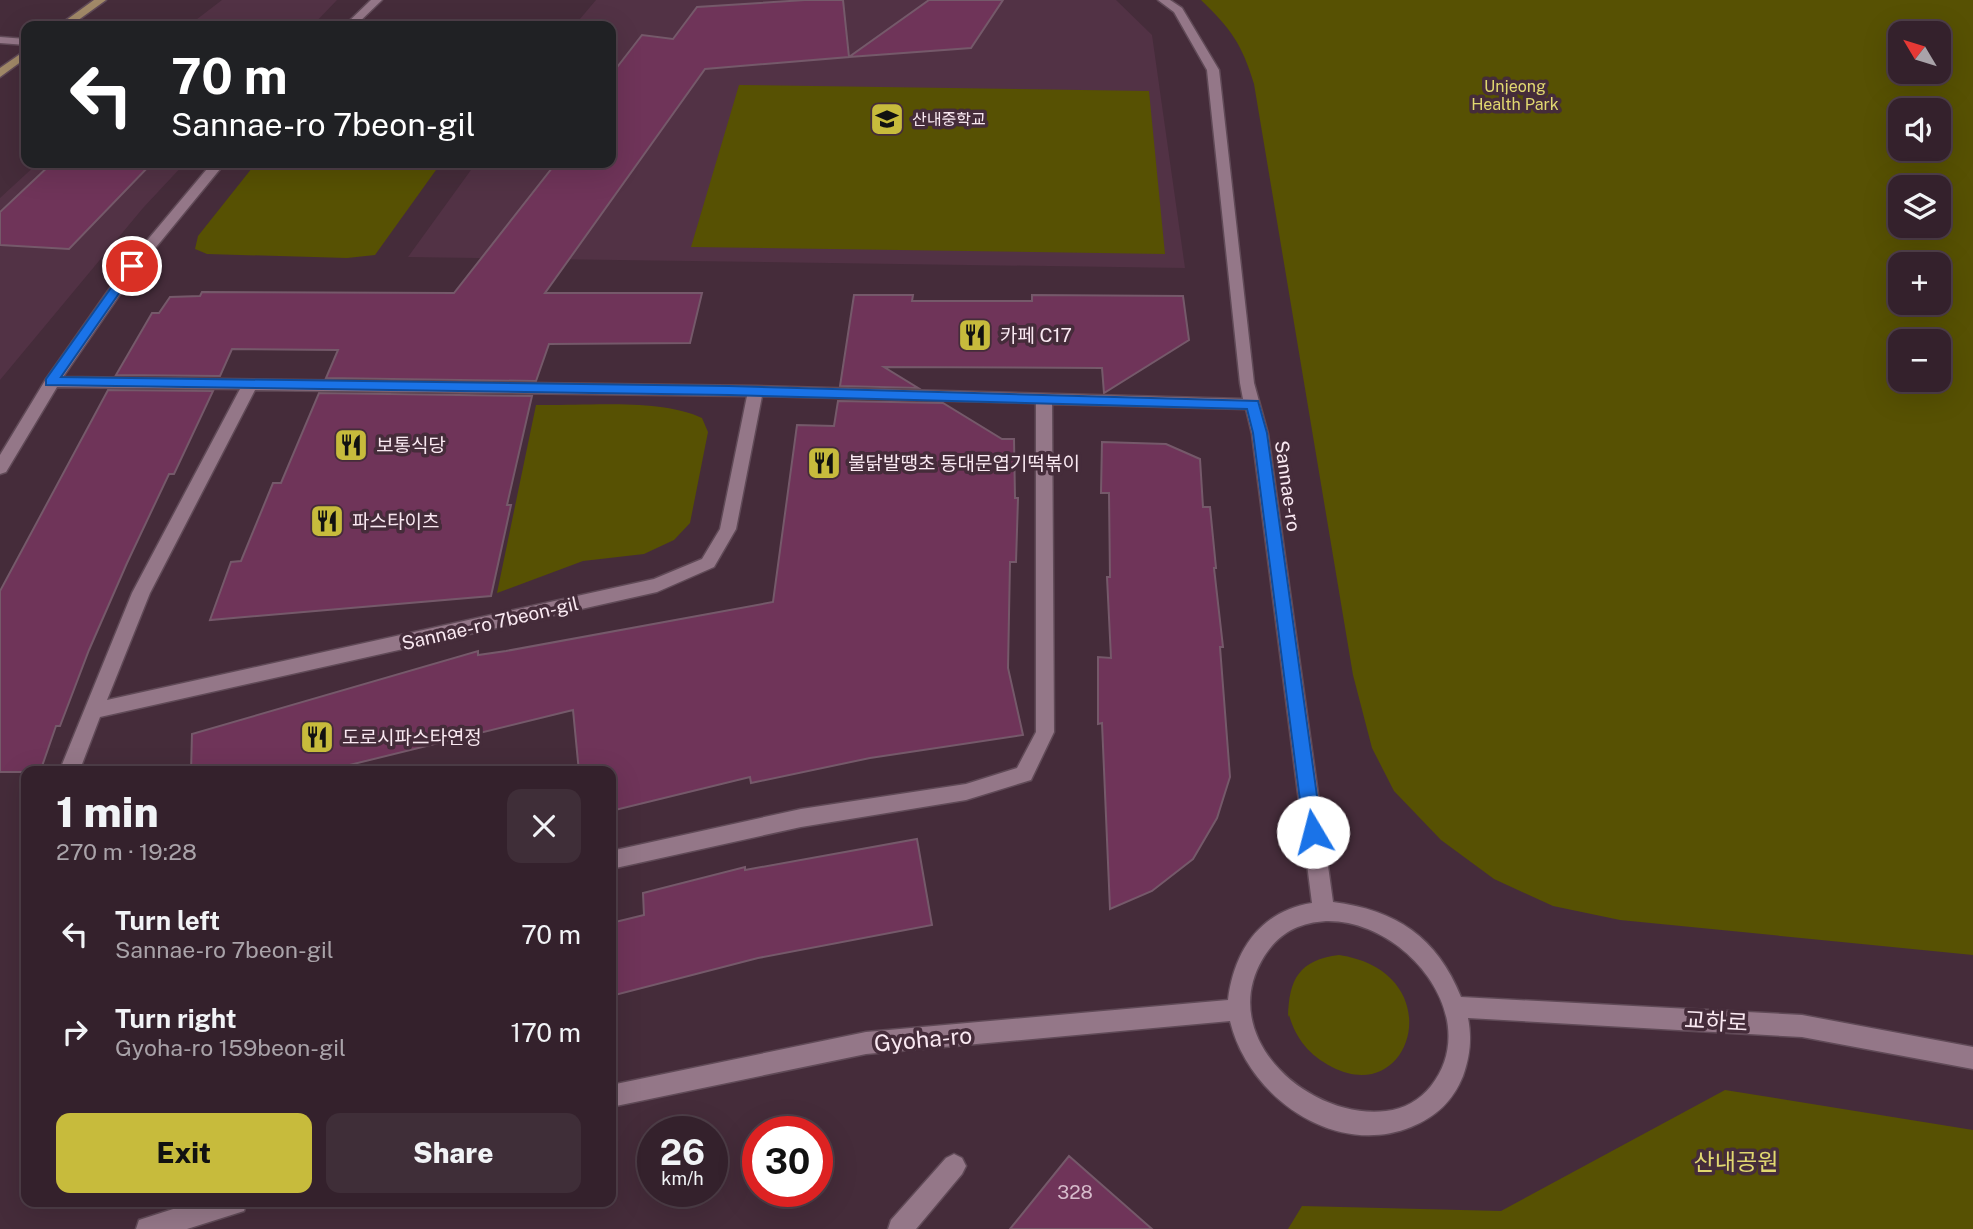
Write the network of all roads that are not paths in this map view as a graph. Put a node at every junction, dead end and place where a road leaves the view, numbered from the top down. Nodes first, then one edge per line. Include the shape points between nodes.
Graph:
1 (101, 0) edge
2 (377, 0) edge
3 (1163, 0) edge
4 (70, 21) edge
5 (354, 21) edge
6 (0, 40) edge
7 (21, 42) edge
8 (21, 57) edge
9 (0, 75) edge
10 (215, 168) edge
11 (51, 382) junction
12 (251, 383) junction
13 (756, 391) junction
14 (1044, 399) junction
15 (1253, 404) junction
16 (0, 468) edge
17 (93, 712) junction
18 (71, 766) edge
19 (616, 859) edge
20 (1324, 912) junction
21 (1456, 1007) junction
22 (1239, 1010) junction
23 (1973, 1058) edge
24 (616, 1095) edge
25 (954, 1166) dead end
26 (219, 1207) edge
27 (148, 1229) edge
28 (900, 1229) edge

1 - 4 street
2 - 5 street
3 - 15 street, Sannae-ro via 1178,10 1213,70
6 - 7 street
8 - 9 street
10 - 11 street via 114,288
11 - 12 street
11 - 16 street
12 - 13 street
12 - 17 street via 141,593
13 - 14 street
13 - 17 street, Sannae-ro 7beon-gil via 728,529 708,564 657,585
14 - 15 street
14 - 19 street via 1045,732 1024,774 966,792 801,818
15 - 20 street, Sannae-ro
17 - 18 street
20 - 21 street via 1363,916 1394,929 1423,952 1445,980
20 - 22 street via 1298,915 1272,929 1252,952 1240,980
21 - 22 street via 1461,1045 1451,1077 1433,1102 1404,1119 1369,1125 1333,1119 1298,1103 1270,1078 1248,1046
21 - 23 street, 교하로 via 1802,1026
22 - 24 street, Gyoha-ro via 866,1043
25 - 28 street
26 - 27 street

